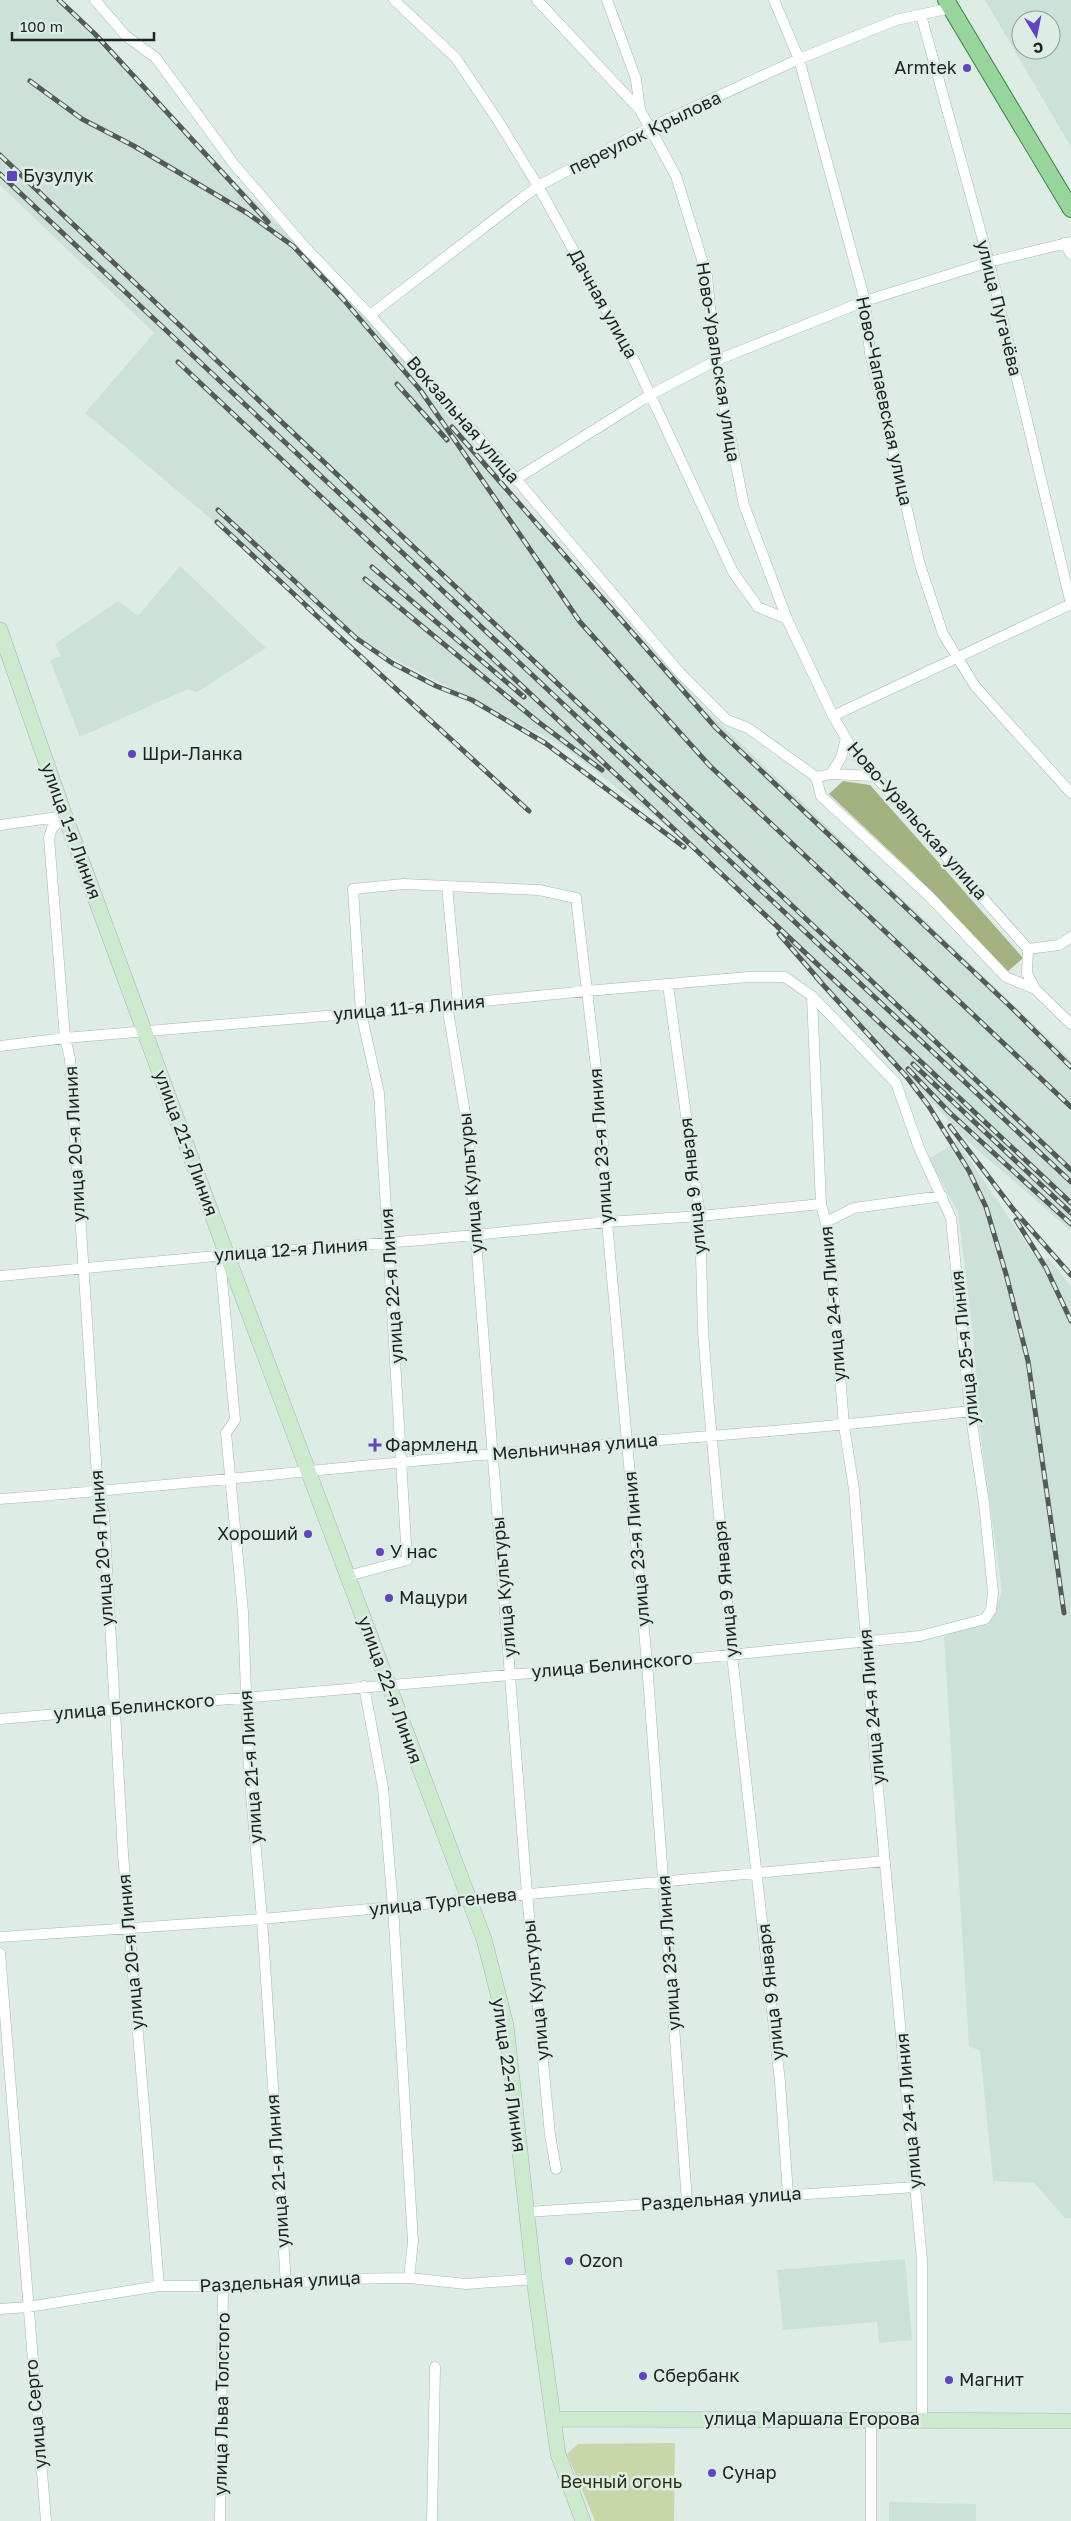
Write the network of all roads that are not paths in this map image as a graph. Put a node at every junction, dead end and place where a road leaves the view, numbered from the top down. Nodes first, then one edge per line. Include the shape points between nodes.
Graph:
1 (95, 0) edge
2 (394, 0) edge
3 (537, 0) edge
4 (607, 0) edge
5 (774, 0) edge
6 (107, 4) edge
7 (948, 4) edge
8 (921, 15) junction
9 (799, 59) junction
10 (640, 110) junction
11 (649, 128) junction
12 (538, 186) junction
13 (1071, 209) edge
14 (1067, 243) edge
15 (1071, 254) edge
16 (989, 262) junction
17 (865, 301) junction
18 (370, 315) junction
19 (715, 361) junction
20 (650, 395) junction
21 (516, 479) junction
22 (1071, 604) edge
23 (787, 619) junction
24 (0, 630) edge
25 (957, 656) junction
26 (833, 716) junction
27 (846, 738) junction
28 (831, 774) junction
29 (875, 776) junction
30 (816, 777) junction
31 (1071, 794) edge
32 (65, 816) junction
33 (0, 825) edge
34 (447, 886) junction
35 (1071, 937) edge
36 (1028, 949) junction
37 (668, 985) junction
38 (1035, 989) junction
39 (587, 991) junction
40 (812, 996) junction
41 (458, 1004) junction
42 (447, 1005) junction
43 (361, 1013) junction
44 (1071, 1024) edge
45 (145, 1032) junction
46 (65, 1038) junction
47 (0, 1046) edge
48 (942, 1196) junction
49 (822, 1204) junction
50 (700, 1216) junction
51 (607, 1222) junction
52 (826, 1222) junction
53 (475, 1235) junction
54 (389, 1243) junction
55 (228, 1255) junction
56 (82, 1268) junction
57 (0, 1276) edge
58 (970, 1411) junction
59 (844, 1426) junction
60 (712, 1435) junction
61 (628, 1443) junction
62 (492, 1454) junction
63 (402, 1462) junction
64 (309, 1472) junction
65 (230, 1479) junction
66 (98, 1492) junction
67 (0, 1500) edge
68 (348, 1576) junction
69 (866, 1642) junction
70 (732, 1654) junction
71 (647, 1663) junction
72 (511, 1674) junction
73 (388, 1684) junction
74 (364, 1686) junction
75 (246, 1696) junction
76 (114, 1709) junction
77 (0, 1719) edge
78 (885, 1861) junction
79 (758, 1874) junction
80 (664, 1880) junction
81 (527, 1894) junction
82 (468, 1900) junction
83 (393, 1907) junction
84 (262, 1920) junction
85 (128, 1929) junction
86 (0, 1937) edge
87 (0, 1953) edge
88 (556, 2169) dead end
89 (916, 2187) junction
90 (788, 2194) junction
91 (688, 2201) junction
92 (528, 2212) junction
93 (408, 2278) junction
94 (534, 2279) junction
95 (286, 2284) junction
96 (159, 2286) junction
97 (223, 2286) junction
98 (28, 2307) junction
99 (0, 2309) edge
100 (435, 2366) dead end
101 (553, 2418) junction
102 (922, 2419) junction
103 (871, 2420) junction
104 (1071, 2421) edge
105 (46, 2521) edge
106 (220, 2521) edge
107 (432, 2521) edge
108 (583, 2521) edge
109 (871, 2521) edge

1 - 6 street, Вокзальная улица
2 - 12 street, Дачная улица via 454,58
3 - 10 street
4 - 10 street, Ново-Уральская улица via 636,79
5 - 9 street, Ново-Чапаевская улица
6 - 18 street, Вокзальная улица via 126,36 156,58 233,163 304,246
7 - 8 street, переулок Крылова
7 - 13 main road
8 - 9 street, переулок Крылова via 896,20
8 - 16 street, улица Пугачёва
9 - 11 street, переулок Крылова
9 - 17 street, Ново-Чапаевская улица
10 - 11 street, Ново-Уральская улица
11 - 12 street, переулок Крылова
11 - 19 street, Ново-Уральская улица via 676,176 707,276
12 - 18 street, переулок Крылова
12 - 20 street, Дачная улица
14 - 15 street
14 - 16 street
16 - 17 street
16 - 22 street, улица Пугачёва
17 - 19 street
17 - 25 street, Ново-Чапаевская улица via 870,353 920,565 943,634
18 - 21 street, Вокзальная улица
19 - 20 street
19 - 23 street, Ново-Уральская улица via 744,505
20 - 21 street
20 - 23 street, Дачная улица via 741,585 758,606
21 - 30 street, Вокзальная улица via 686,680 727,720 748,728
22 - 25 street
23 - 26 street, Ново-Уральская улица
24 - 32 main road, улица 1-я Линия
25 - 26 street
25 - 31 street, Ново-Чапаевская улица via 975,686
26 - 27 street, Ново-Уральская улица
27 - 28 street via 841,758
27 - 29 street, Ново-Уральская улица
28 - 29 street
28 - 30 street
29 - 36 street, Ново-Уральская улица
30 - 38 street via 821,796 928,895 1006,977
32 - 33 street
32 - 45 main road, улица 1-я Линия
32 - 46 street, улица 20-я Линия via 52,828 49,838
34 - 39 street, улица 23-я Линия via 539,890 576,898
34 - 41 street
34 - 43 street, улица 22-я Линия via 404,884 353,889
35 - 36 street via 1059,944
36 - 38 street via 1027,973
37 - 39 street, улица 11-я Линия
37 - 40 street, улица 11-я Линия via 748,977 785,977
37 - 50 street, улица 9 Января
38 - 44 street
39 - 41 street, улица 11-я Линия
39 - 51 street, улица 23-я Линия via 600,1110
40 - 48 street, улица 25-я Линия via 896,1083 919,1148
40 - 49 street, улица 24-я Линия
41 - 42 street, улица 11-я Линия
42 - 43 street, улица 11-я Линия
42 - 53 street, улица Культуры via 467,1125
43 - 45 street, улица 11-я Линия
43 - 54 street, улица 22-я Линия via 379,1093
45 - 46 street, улица 11-я Линия
45 - 55 main road, улица 21-я Линия
46 - 47 street, улица 11-я Линия
46 - 56 street, улица 20-я Линия via 70,1059
48 - 52 street via 854,1208
48 - 58 street, улица 25-я Линия via 951,1218
49 - 50 street, улица 12-я Линия
49 - 52 street, улица 24-я Линия
50 - 51 street, улица 12-я Линия
50 - 60 street, улица 9 Января via 703,1331
51 - 53 street, улица 12-я Линия
51 - 61 street, улица 23-я Линия
52 - 59 street, улица 24-я Линия via 830,1236
53 - 54 street, улица 12-я Линия
53 - 62 street, улица Культуры
54 - 55 street, улица 12-я Линия
54 - 63 street, улица 22-я Линия
55 - 56 street, улица 12-я Линия
55 - 64 main road, улица 21-я Линия
55 - 65 street, улица 21-я Линия via 221,1268 235,1420 226,1433
56 - 57 street, улица 12-я Линия
56 - 66 street, улица 20-я Линия
58 - 59 street, Мельничная улица
58 - 69 street, улица 25-я Линия via 984,1503 993,1592 991,1610 985,1619 978,1622 930,1634
59 - 60 street, Мельничная улица
59 - 69 street, улица 24-я Линия via 854,1489
60 - 61 street, Мельничная улица
60 - 70 street, улица 9 Января
61 - 62 street, Мельничная улица
61 - 71 street, улица 23-я Линия
62 - 63 street, Мельничная улица
62 - 72 street, улица Культуры
63 - 64 street, Мельничная улица
63 - 68 street, улица 22-я Линия via 407,1560
64 - 65 street, Мельничная улица
64 - 68 main road, улица 22-я Линия
65 - 66 street, Мельничная улица
65 - 75 street, улица 21-я Линия via 243,1612
66 - 67 street, Мельничная улица
66 - 76 street, улица 20-я Линия via 104,1514
68 - 73 main road, улица 22-я Линия
69 - 70 street, улица Белинского
69 - 78 street, улица 24-я Линия
70 - 71 street, улица Белинского
70 - 79 street, улица 9 Января
71 - 72 street, улица Белинского
71 - 80 street, улица 23-я Линия
72 - 73 street, улица Белинского
72 - 81 street, улица Культуры
73 - 74 street, улица Белинского
73 - 82 main road, улица 22-я Линия
74 - 75 street, улица Белинского
74 - 83 street, улица 22-я Линия via 383,1788
75 - 76 street, улица Белинского
75 - 84 street, улица 21-я Линия
76 - 77 street, улица Белинского
76 - 85 street, улица 20-я Линия
78 - 79 street, улица Тургенева
78 - 89 street, улица 24-я Линия
79 - 80 street, улица Тургенева
79 - 90 street, улица 9 Января
80 - 81 street, улица Тургенева
80 - 91 street, улица 23-я Линия
81 - 82 street, улица Тургенева
81 - 88 street, улица Культуры
82 - 83 street, улица Тургенева
82 - 92 main road, улица 22-я Линия via 484,1939 506,2025
83 - 84 street, улица Тургенева
83 - 93 street, улица 22-я Линия via 414,2242
84 - 85 street, улица Тургенева
84 - 95 street, улица 21-я Линия
85 - 86 street, улица Тургенева
85 - 96 street, улица 20-я Линия
87 - 98 street, улица Серго
89 - 90 street, Раздельная улица
89 - 102 street, улица 24-я Линия via 922,2260
90 - 91 street, Раздельная улица
91 - 92 street, Раздельная улица
92 - 94 main road, улица 22-я Линия
93 - 94 street, Раздельная улица via 466,2284
93 - 95 street, Раздельная улица
94 - 101 main road, улица 22-я Линия
95 - 97 street, Раздельная улица
96 - 97 street, Раздельная улица
96 - 98 street, Раздельная улица
97 - 106 street, улица Льва Толстого
98 - 99 street, Раздельная улица
98 - 105 street, улица Серго
100 - 107 street
101 - 103 main road, улица Маршала Егорова
101 - 108 main road, улица 22-я Линия via 558,2454
102 - 103 main road, улица Маршала Егорова
102 - 104 main road, улица Маршала Егорова
103 - 109 street

